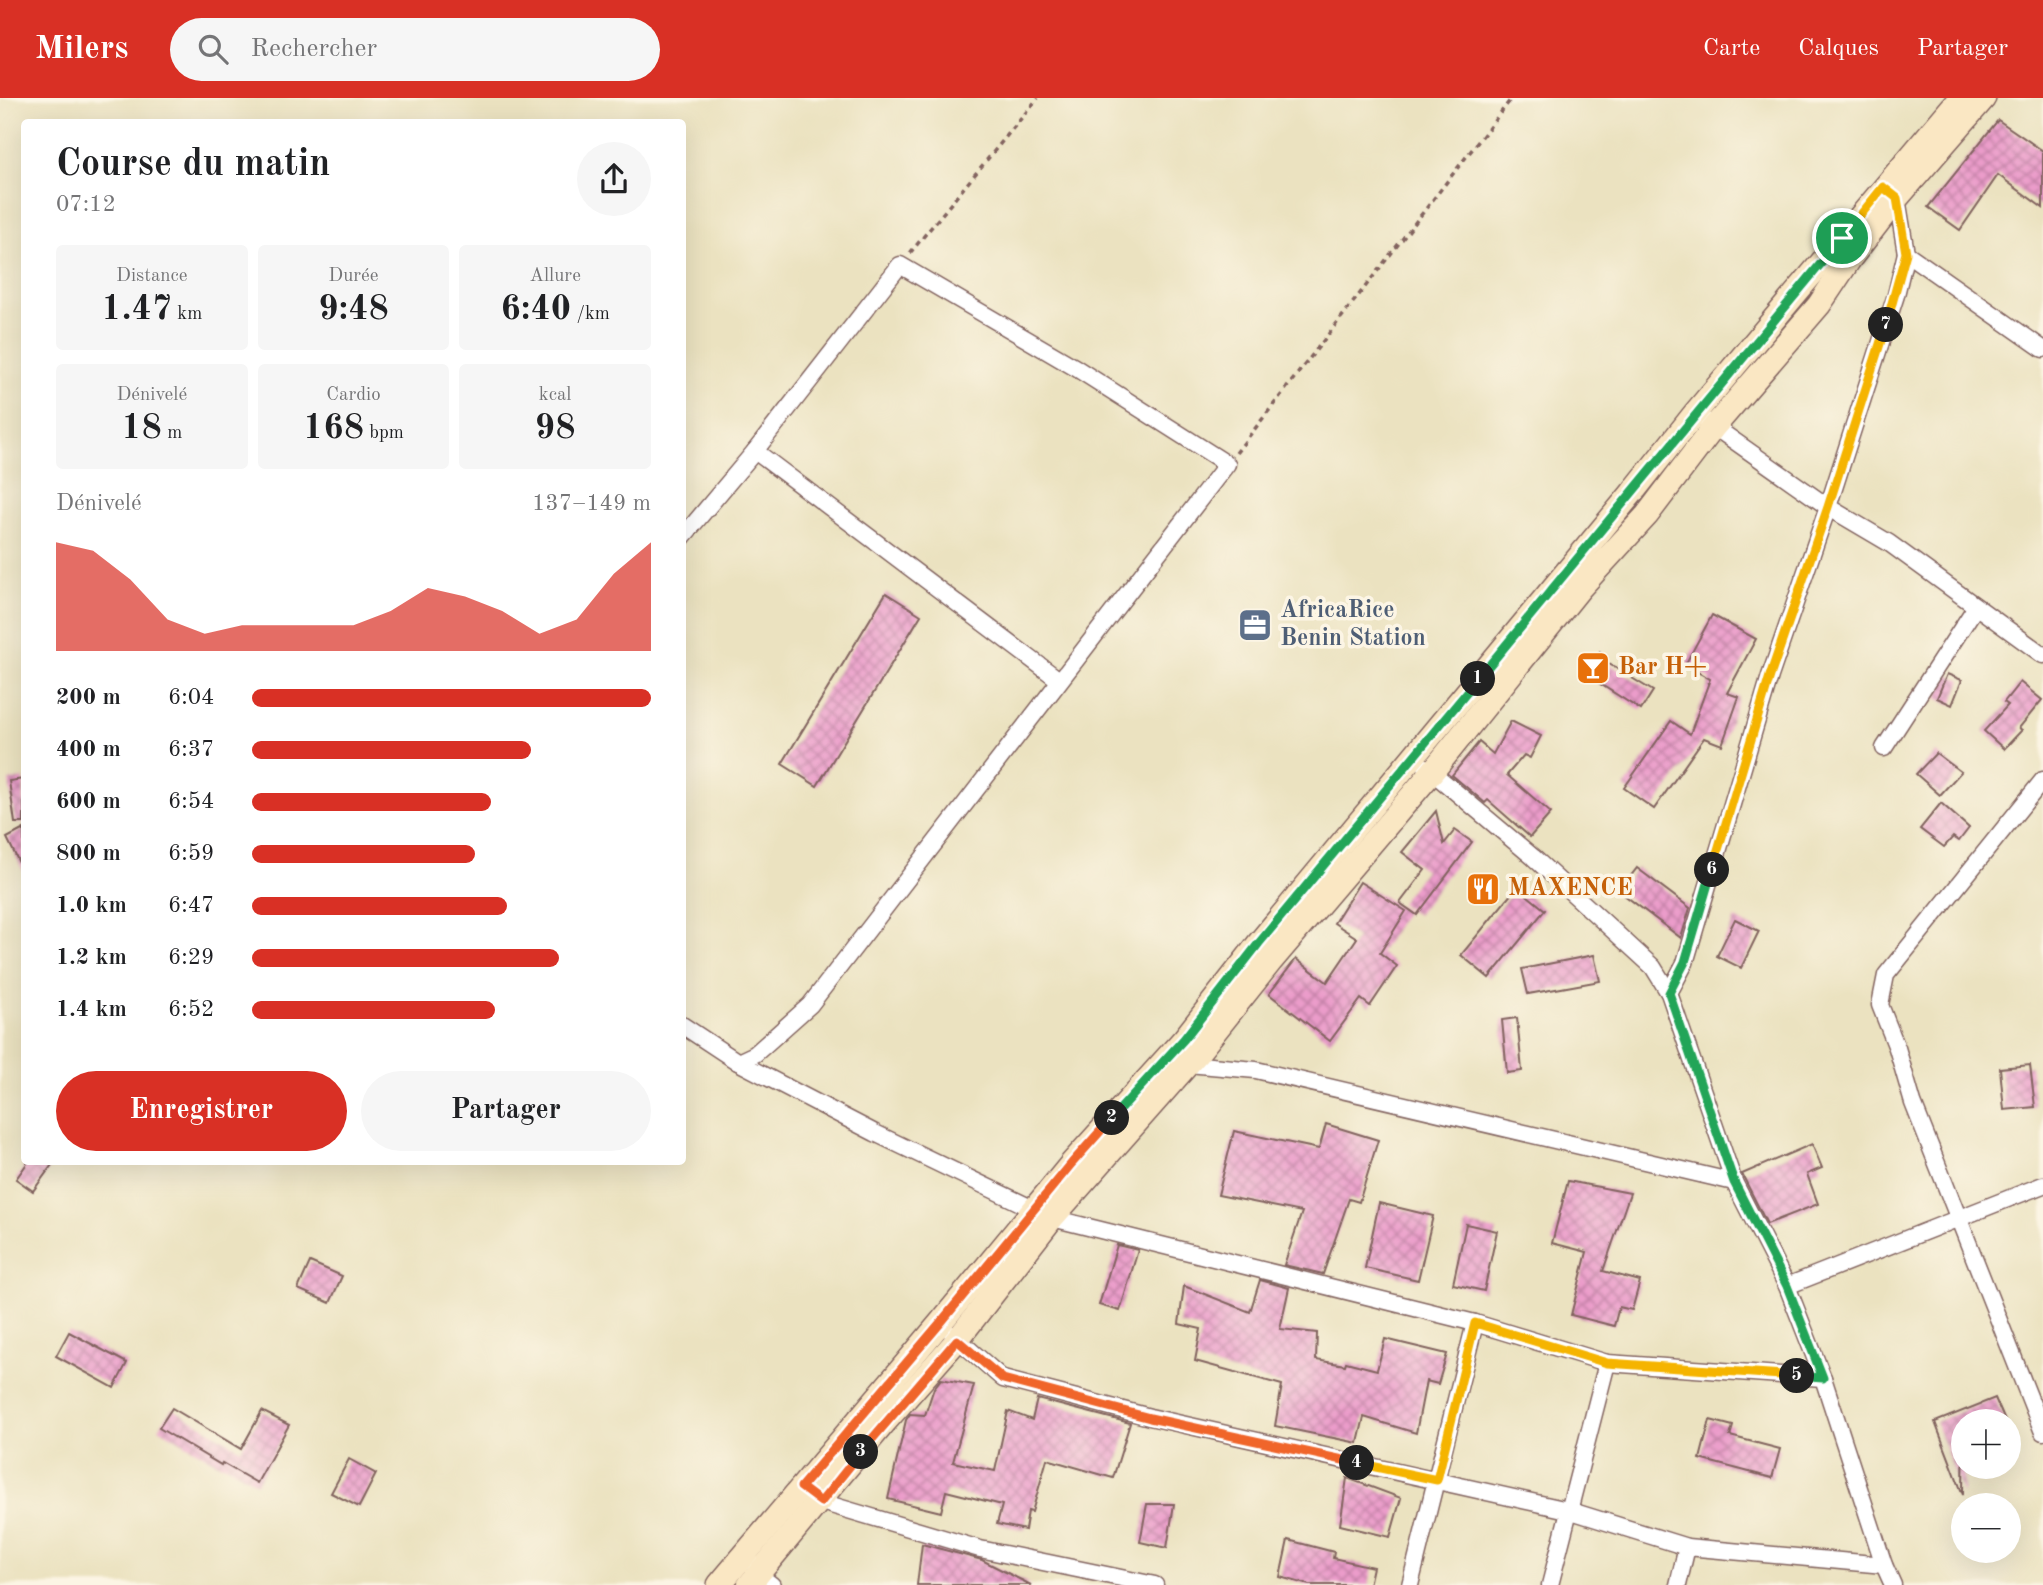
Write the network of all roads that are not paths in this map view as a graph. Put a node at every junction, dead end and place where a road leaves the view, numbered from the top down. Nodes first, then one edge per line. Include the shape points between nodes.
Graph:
1 (1960, 98) edge
2 (1984, 98) edge
3 (1890, 193) junction
4 (1906, 253) junction
5 (2043, 349) edge
6 (1696, 412) junction
7 (1713, 428) junction
8 (755, 451) junction
9 (1828, 507) junction
10 (686, 533) edge
11 (1975, 608) junction
12 (2043, 655) edge
13 (1059, 680) junction
14 (1884, 748) dead end
15 (1413, 755) junction
16 (1432, 772) junction
17 (2043, 780) edge
18 (1669, 993) junction
19 (686, 1028) edge
20 (1180, 1057) junction
21 (738, 1062) junction
22 (1734, 1182) junction
23 (2043, 1185) edge
24 (1042, 1214) junction
25 (1958, 1218) junction
26 (1787, 1286) junction
27 (942, 1321) junction
28 (1475, 1323) junction
29 (957, 1340) junction
30 (1607, 1363) junction
31 (1823, 1378) junction
32 (2043, 1432) edge
33 (1437, 1480) junction
34 (801, 1487) junction
35 (821, 1502) junction
36 (1568, 1510) junction
37 (1687, 1547) junction
38 (747, 1550) junction
39 (1884, 1565) junction
40 (760, 1581) edge
41 (719, 1585) edge
42 (1155, 1585) edge
43 (1410, 1585) edge
44 (1550, 1585) edge
45 (1678, 1585) edge
46 (1893, 1585) edge

1 - 3 main road
2 - 3 main road
3 - 4 street
3 - 6 main road
3 - 7 main road via 1819,305
4 - 5 street
4 - 9 street
6 - 7 street
6 - 15 main road
7 - 9 street
7 - 16 main road via 1647,515 1579,589
8 - 10 street
8 - 13 street
8 - 13 street via 900,265 1076,368 1227,464
9 - 11 street via 1889,543
9 - 18 street via 1770,676 1685,962
11 - 12 street
11 - 14 street
13 - 21 street via 810,1005 755,1054
15 - 16 street
15 - 20 main road
16 - 18 street via 1653,967
16 - 20 main road via 1271,961
17 - 25 street via 1886,975 1880,1005
18 - 22 street
19 - 21 street
20 - 22 street via 1256,1070
20 - 24 main road
21 - 24 street
22 - 26 street
23 - 25 street
24 - 27 main road
24 - 28 street
24 - 29 main road
25 - 26 street
25 - 32 street
26 - 31 street
27 - 29 street
27 - 34 main road
28 - 30 street
28 - 33 street
29 - 33 street via 1003,1379 1150,1418
29 - 35 main road
30 - 31 street
30 - 36 street
31 - 39 street
33 - 36 street
33 - 43 street
34 - 35 street
34 - 38 main road
35 - 40 main road
35 - 42 street via 980,1549
36 - 37 street
36 - 44 street
37 - 39 street
37 - 45 street
38 - 40 street
38 - 41 main road
39 - 46 street

